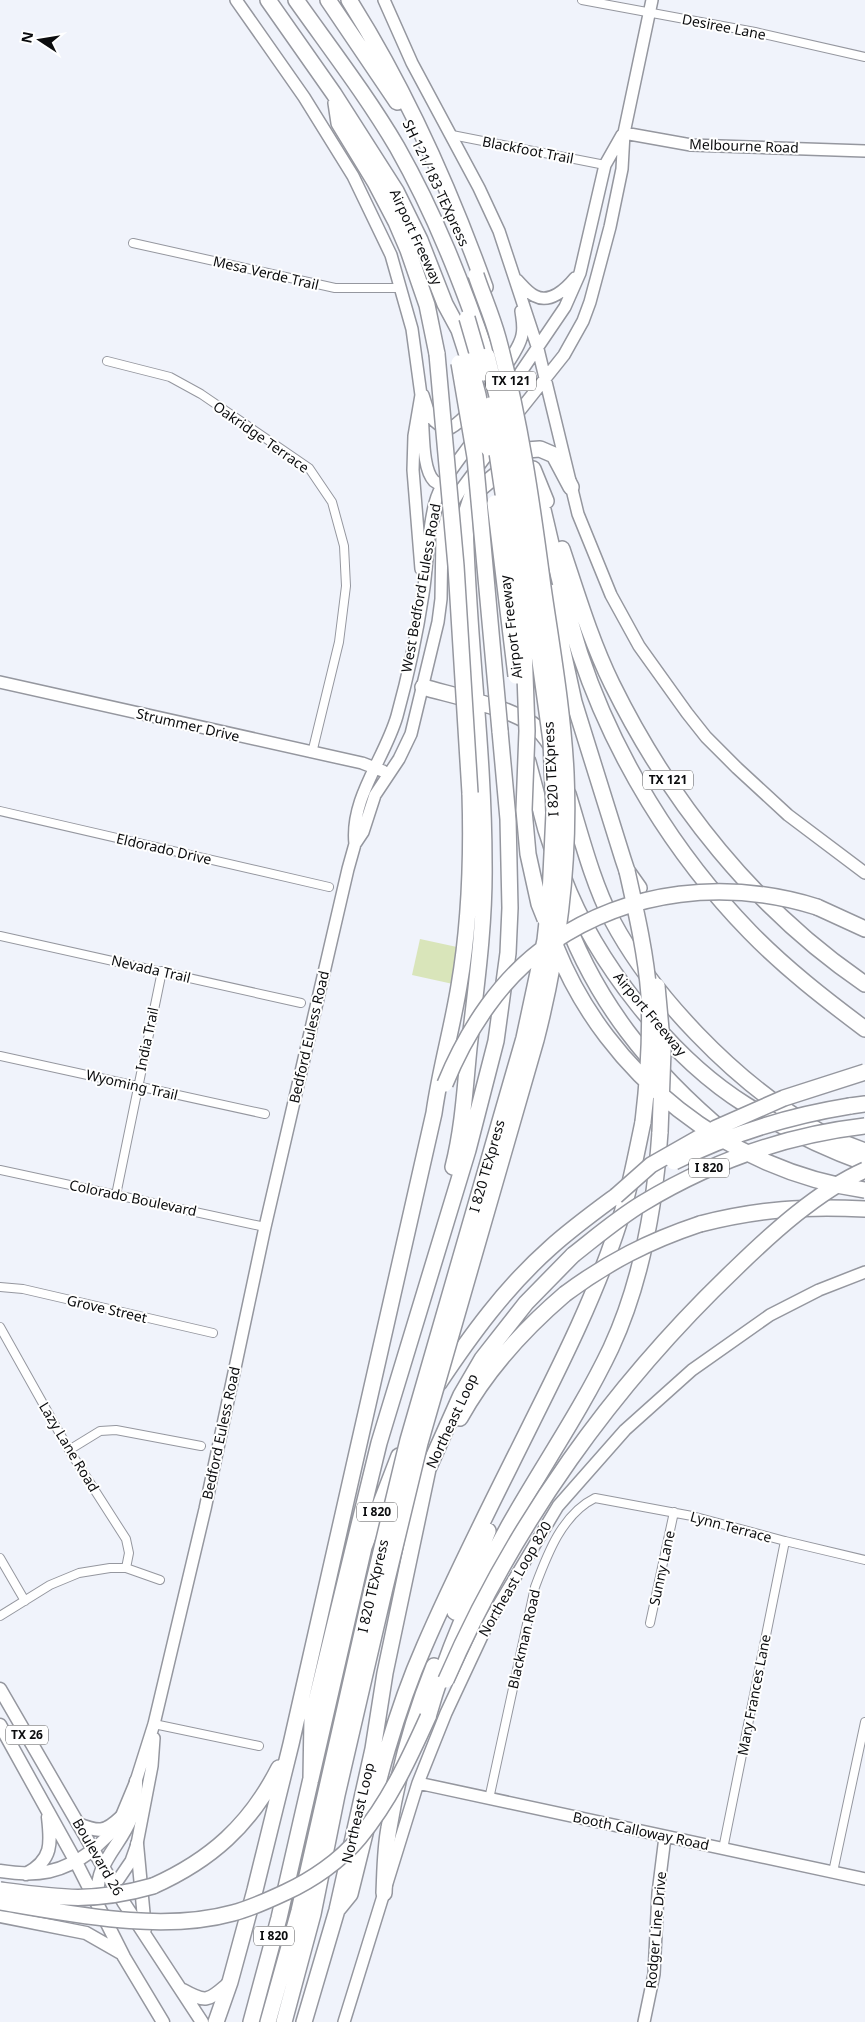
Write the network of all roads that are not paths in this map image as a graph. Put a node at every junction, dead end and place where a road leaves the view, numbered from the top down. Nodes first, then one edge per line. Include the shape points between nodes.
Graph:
1 (236, 0) edge
2 (268, 0) edge
3 (296, 0) edge
4 (349, 0) edge
5 (384, 0) edge
6 (582, 0) edge
7 (652, 0) edge
8 (329, 2) edge
9 (649, 13) junction
10 (865, 57) edge
11 (334, 94) junction
12 (624, 133) junction
13 (452, 135) junction
14 (865, 151) edge
15 (605, 165) junction
16 (132, 243) dead end
17 (580, 273) junction
18 (514, 278) junction
19 (401, 288) junction
20 (468, 300) junction
21 (538, 349) junction
22 (107, 361) dead end
23 (464, 362) junction
24 (542, 382) junction
25 (420, 383) junction
26 (421, 398) junction
27 (522, 441) junction
28 (533, 469) junction
29 (442, 485) junction
30 (571, 487) junction
31 (460, 491) junction
32 (423, 594) junction
33 (406, 678) junction
34 (0, 682) edge
35 (423, 687) junction
36 (475, 703) junction
37 (312, 753) junction
38 (376, 768) junction
39 (388, 773) junction
40 (0, 811) edge
41 (546, 830) junction
42 (355, 844) junction
43 (627, 871) junction
44 (865, 873) edge
45 (329, 887) dead end
46 (865, 929) edge
47 (0, 936) edge
48 (162, 971) junction
49 (865, 984) edge
50 (301, 1003) dead end
51 (865, 1029) edge
52 (0, 1056) edge
53 (865, 1072) edge
54 (137, 1086) junction
55 (858, 1105) edge
56 (434, 1113) junction
57 (265, 1114) dead end
58 (865, 1126) edge
59 (865, 1151) edge
60 (865, 1163) edge
61 (0, 1170) edge
62 (865, 1170) edge
63 (865, 1190) edge
64 (116, 1195) junction
65 (616, 1196) junction
66 (865, 1197) edge
67 (865, 1209) edge
68 (266, 1227) junction
69 (443, 1234) junction
70 (865, 1272) edge
71 (0, 1287) edge
72 (0, 1327) edge
73 (213, 1333) dead end
74 (201, 1446) dead end
75 (69, 1450) junction
76 (510, 1466) junction
77 (428, 1469) junction
78 (596, 1498) joint
79 (674, 1512) junction
80 (785, 1541) junction
81 (0, 1558) edge
82 (865, 1560) edge
83 (126, 1568) junction
84 (160, 1580) dead end
85 (378, 1590) junction
86 (25, 1601) junction
87 (0, 1616) edge
88 (650, 1623) dead end
89 (0, 1689) edge
90 (428, 1717) junction
91 (865, 1722) edge
92 (154, 1724) junction
93 (0, 1725) edge
94 (291, 1744) junction
95 (259, 1746) dead end
96 (311, 1779) junction
97 (136, 1781) junction
98 (418, 1783) junction
99 (489, 1799) junction
100 (47, 1809) junction
101 (121, 1817) junction
102 (78, 1824) junction
103 (666, 1837) junction
104 (137, 1844) junction
105 (723, 1849) junction
106 (93, 1850) junction
107 (76, 1862) junction
108 (102, 1865) junction
109 (0, 1871) edge
110 (833, 1872) junction
111 (25, 1874) junction
112 (865, 1879) edge
113 (114, 1886) junction
114 (0, 1890) edge
115 (384, 1893) junction
116 (0, 1902) edge
117 (98, 1905) junction
118 (337, 1910) junction
119 (0, 1916) edge
120 (54, 1926) junction
121 (145, 1934) junction
122 (124, 1957) junction
123 (230, 1982) junction
124 (182, 1989) junction
125 (153, 2005) junction
126 (222, 2006) junction
127 (156, 2022) edge
128 (163, 2022) edge
129 (202, 2022) edge
130 (216, 2022) edge
131 (224, 2022) edge
132 (251, 2022) edge
133 (268, 2022) edge
134 (284, 2022) edge
135 (304, 2022) edge
136 (344, 2022) edge
137 (644, 2022) edge

1 - 19 main road via 353,176 391,255
2 - 11 highway, Airport Freeway
3 - 20 highway, SH 121/183 TEXpress via 396,146 438,227
4 - 28 highway, TX 121, bridge via 374,39 429,145 468,241 498,326
5 - 13 main road via 412,63
6 - 9 street, Desiree Lane
7 - 9 main road, West Bedford Euless Road
8 - 27 highway, SH 121/183 TEXpress, bridge via 388,87 425,153 456,220 497,336
9 - 10 street, Desiree Lane via 755,32
9 - 12 main road, West Bedford Euless Road
11 - 23 highway, Airport Freeway via 396,192 420,240 445,304 449,328
11 - 56 highway, bridge via 340,123 379,190 408,250 427,305 437,354 456,566 470,793 471,871 459,987
12 - 14 main road, Melbourne Road via 691,144
12 - 15 main road, West Bedford Euless Road
12 - 24 main road, West Bedford Euless Road via 620,178 590,302 574,338
13 - 15 street, Blackfoot Trail
13 - 18 main road via 499,231
15 - 17 main road, West Bedford Euless Road
16 - 19 street, Mesa Verde Trail via 335,288
17 - 18 main road via 569,286 551,297 534,296
17 - 21 main road, West Bedford Euless Road via 565,307
18 - 21 main road
18 - 25 main road via 523,320 522,336 514,354 478,404 455,426 448,429 439,426 431,420
19 - 25 main road via 412,329
20 - 63 highway, bridge via 467,318 494,424 523,636 527,704 524,810 528,854 539,904 564,968 610,1042 650,1086 680,1111 728,1143 791,1172
20 - 85 highway, I 820 TEXpress, bridge via 487,356 511,452 537,630 553,774 553,852 545,940 524,1038 408,1440
21 - 24 main road
21 - 29 main road, West Bedford Euless Road
22 - 37 street, Oakridge Terrace via 170,377 201,394 309,468 332,502 344,546 346,586 339,642
23 - 41 highway, Airport Freeway / TX 121, bridge via 478,395 488,450 522,736
23 - 69 highway, bridge via 511,863 508,953 496,1041
24 - 30 main road
24 - 31 main road, Bedford Euless Road
25 - 26 main road
26 - 29 main road via 427,466 430,476
26 - 32 main road via 414,436 413,470
27 - 51 highway, bridge via 539,493 580,653 608,725 647,797 679,846 749,932 820,995
27 - 85 highway, I 820 TEXpress, bridge via 564,738 567,813 564,893 558,942 541,1022
28 - 43 highway via 549,586 574,702
28 - 49 highway, TX 121 via 579,601 612,683 660,769 732,866 801,936
29 - 31 main road
29 - 32 main road, West Bedford Euless Road via 435,503
30 - 36 highway via 554,454 540,449 526,450 472,495 464,517
30 - 44 main road via 578,514 611,595 640,646 687,713 706,737 759,788
31 - 35 main road, Bedford Euless Road via 449,509 442,536 441,599
32 - 33 main road, West Bedford Euless Road
33 - 35 main road
33 - 38 main road, West Bedford Euless Road via 396,717
34 - 37 main road, Strummer Drive
35 - 36 highway
35 - 39 main road, Bedford Euless Road via 411,734
36 - 59 highway via 511,713 538,729 549,742 558,759 588,861 611,918 627,946 670,1002 712,1048 776,1103 828,1136
36 - 69 highway via 483,799 482,922 463,1115 440,1218
37 - 38 main road, Strummer Drive
38 - 39 main road, Strummer Drive
38 - 42 main road, West Bedford Euless Road via 360,805 354,830
39 - 42 main road, Bedford Euless Road via 375,795 363,832
40 - 45 street, Eldorado Drive
41 - 60 highway, Airport Freeway / TX 121 via 570,896 607,961 639,1006 673,1045 745,1105 815,1144
41 - 66 highway via 550,877 584,964 616,1017 670,1084 729,1136 749,1148 807,1178
42 - 68 main road, Bedford Euless Road
43 - 76 highway, bridge via 638,918 649,994 649,1067 643,1122 627,1197 594,1292
43 - 90 highway, bridge via 639,888 651,947 663,1051 656,1179 642,1256 611,1347 579,1410 511,1522 472,1599 439,1678
46 - 56 highway, bridge via 817,908 746,892 671,895 624,907 550,943 514,975 476,1022 455,1059
47 - 48 street, Nevada Trail
48 - 50 street, Nevada Trail
48 - 54 street, India Trail
52 - 54 street, Wyoming Trail
53 - 65 highway, bridge via 784,1098 716,1128 651,1165
54 - 57 street, Wyoming Trail
54 - 64 street, India Trail
55 - 65 highway, I 820, bridge via 789,1118 728,1137 649,1175
56 - 94 highway
58 - 77 highway, Northeast Loop / I 820, bridge via 787,1140 740,1156 642,1203 606,1229 573,1255 526,1303 482,1359 461,1395
61 - 64 street, Colorado Boulevard
62 - 90 highway, bridge via 791,1218 758,1246 670,1335 598,1421 549,1489 502,1565 480,1604
64 - 68 street, Colorado Boulevard
65 - 96 highway, Northeast Loop / I 820 via 549,1249 490,1312 424,1407 400,1454 364,1547
67 - 77 highway, bridge via 821,1206 739,1214 663,1236 592,1274 512,1343 471,1399
68 - 92 main road, Bedford Euless Road
69 - 96 highway via 379,1444 312,1718
70 - 98 main road, Northeast Loop 820 via 819,1290 770,1315 692,1370 625,1430 582,1477 558,1506 489,1621
71 - 73 street, Grove Street via 23,1289
72 - 75 street, Lazy Lane Road
74 - 75 street via 116,1430 100,1431
75 - 83 street, Lazy Lane Road via 126,1539 129,1553
76 - 115 highway via 484,1542 417,1710 388,1830
76 - 118 highway via 423,1649 386,1753 350,1894
77 - 118 highway, Northeast Loop / I 820 via 385,1673 373,1749
78 - 79 street, Lynn Terrace
78 - 99 street, Blackman Road via 577,1510 558,1536 535,1587
79 - 80 street, Lynn Terrace
79 - 88 street, Sunny Lane
80 - 82 street, Lynn Terrace
80 - 105 street, Mary Frances Lane
81 - 86 street
83 - 84 street
83 - 86 street via 79,1573 50,1585
85 - 133 highway, I 820 TEXpress via 299,1911
85 - 134 highway, I 820 TEXpress via 313,1914
86 - 87 street
89 - 102 main road, Boulevard 26 / TX 26
90 - 116 highway, bridge via 392,1791 358,1840 314,1877 266,1902 233,1914 170,1921 129,1920
91 - 110 street
92 - 95 street
92 - 97 main road, Bedford Euless Road
92 - 104 main road, Bedford Euless Road via 152,1766
93 - 100 main road, Boulevard 26 / TX 26
94 - 114 highway, bridge via 271,1783 242,1824 192,1866 153,1886 82,1899
94 - 123 highway
96 - 132 highway, Northeast Loop / I 820
97 - 101 main road, Bedford Euless Road
97 - 108 main road via 136,1802 131,1819
98 - 99 main road, Booth Calloway Road
98 - 115 main road, Northeast Loop 820
99 - 103 main road, Booth Calloway Road
100 - 107 main road, Boulevard 26 / TX 26
100 - 111 main road via 50,1848 41,1864
101 - 102 main road via 102,1830
101 - 106 main road, Bedford Euless Road via 111,1833
102 - 106 main road, Boulevard 26 / TX 26
103 - 105 main road, Booth Calloway Road
103 - 137 main road, Rodger Line Drive via 658,1893 654,1974
104 - 113 main road, Bedford Euless Road via 131,1861
104 - 121 main road
105 - 110 main road, Booth Calloway Road
106 - 107 main road
106 - 108 main road, Boulevard 26 / TX 26
107 - 111 main road via 52,1872
107 - 117 main road, Boulevard 26 / TX 26
108 - 113 main road, Boulevard 26 / TX 26
108 - 117 main road
109 - 111 main road
110 - 112 main road, Booth Calloway Road
113 - 117 main road
113 - 121 main road, Boulevard 26 / TX 26
115 - 136 main road, Northeast Loop 820
117 - 120 main road via 72,1921
117 - 122 main road, Boulevard 26 / TX 26
118 - 135 highway, Northeast Loop / I 820
119 - 120 main road
120 - 122 main road via 86,1933
121 - 124 main road, Boulevard 26 / TX 26
122 - 125 main road, Boulevard 26 / TX 26
123 - 124 main road via 205,2000
123 - 126 highway
124 - 129 main road, Boulevard 26 / TX 26
125 - 127 main road
125 - 128 main road, Boulevard 26 / TX 26
126 - 130 highway
126 - 131 main road

